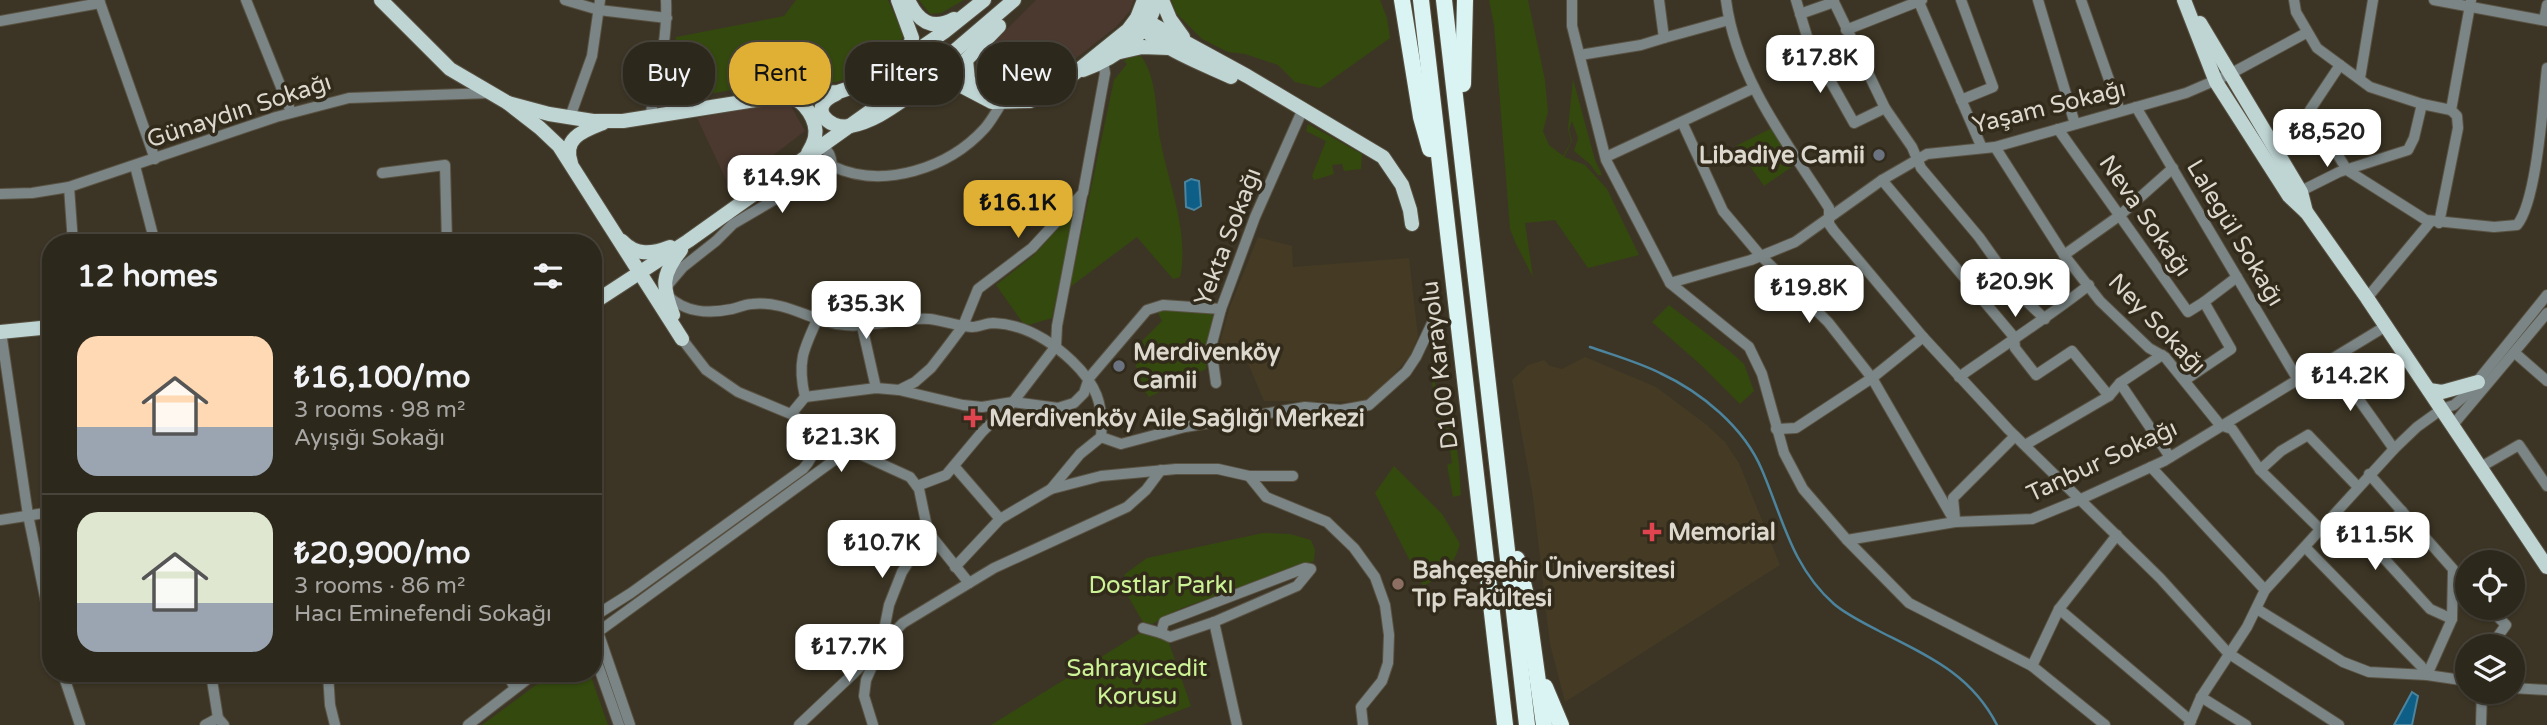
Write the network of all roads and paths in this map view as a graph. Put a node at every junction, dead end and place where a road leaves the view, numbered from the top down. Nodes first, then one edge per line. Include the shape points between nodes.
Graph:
1 (246, 0) edge
2 (381, 0) edge
3 (565, 0) edge
4 (666, 0) edge
5 (898, 0) edge
6 (908, 0) edge
7 (1014, 0) edge
8 (1020, 0) edge
9 (1144, 0) edge
10 (1156, 0) edge
11 (1163, 0) edge
12 (1392, 0) edge
13 (1402, 0) edge
14 (1421, 0) edge
15 (1444, 0) edge
16 (1455, 0) edge
17 (1465, 0) edge
18 (1572, 0) edge
19 (1659, 0) edge
20 (1726, 0) edge
21 (1796, 0) edge
22 (1920, 0) edge
23 (1961, 0) edge
24 (2038, 0) edge
25 (2081, 0) edge
26 (2186, 0) edge
27 (2294, 0) edge
28 (2373, 0) edge
29 (2434, 0) edge
30 (1834, 1) edge
31 (100, 2) edge
32 (981, 3) edge
33 (2470, 4) edge
34 (600, 5) edge
35 (2547, 5) edge
36 (1800, 14) junction
37 (667, 18) junction
38 (1729, 20) junction
39 (2545, 20) edge
40 (0, 21) edge
41 (1143, 23) junction
42 (1846, 30) junction
43 (2306, 33) junction
44 (1664, 38) junction
45 (911, 42) edge
46 (929, 42) edge
47 (982, 42) edge
48 (1409, 44) junction
49 (977, 46) edge
50 (1172, 48) junction
51 (1198, 49) junction
52 (1119, 52) junction
53 (1580, 55) junction
54 (2340, 65) junction
55 (1104, 68) junction
56 (2547, 68) edge
57 (1079, 72) junction
58 (1076, 74) edge
59 (2230, 74) junction
60 (2360, 78) junction
61 (2216, 82) junction
62 (1754, 88) junction
63 (845, 90) edge
64 (977, 90) edge
65 (831, 92) edge
66 (838, 92) junction
67 (494, 93) junction
68 (977, 93) edge
69 (1961, 100) junction
70 (508, 103) junction
71 (729, 104) edge
72 (2422, 104) junction
73 (804, 105) edge
74 (1001, 105) edge
75 (2136, 107) junction
76 (1885, 108) junction
77 (2451, 110) junction
78 (1302, 111) junction
79 (2120, 111) junction
80 (291, 112) junction
81 (570, 117) junction
82 (650, 117) junction
83 (608, 121) junction
84 (1682, 122) junction
85 (2075, 124) junction
86 (848, 127) junction
87 (2058, 129) junction
88 (1461, 139) junction
89 (1995, 147) junction
90 (1982, 148) junction
91 (813, 150) junction
92 (2542, 152) edge
93 (1606, 157) junction
94 (1917, 158) junction
95 (155, 159) junction
96 (572, 164) junction
97 (135, 166) junction
98 (832, 166) junction
99 (2172, 168) junction
100 (2347, 170) junction
101 (382, 173) dead end
102 (1882, 180) junction
103 (69, 187) junction
104 (1083, 193) junction
105 (0, 194) edge
106 (2295, 194) junction
107 (1443, 195) junction
108 (1829, 215) junction
109 (2119, 216) junction
110 (2435, 222) junction
111 (609, 225) junction
112 (1412, 225) dead end
113 (72, 234) edge
114 (153, 234) edge
115 (447, 234) edge
116 (688, 240) junction
117 (1760, 255) junction
118 (2064, 255) junction
119 (639, 273) junction
120 (2237, 277) junction
121 (1670, 283) junction
122 (2089, 285) junction
123 (665, 291) junction
124 (2547, 295) edge
125 (602, 297) edge
126 (2367, 298) junction
127 (2204, 302) junction
128 (1221, 309) junction
129 (2547, 313) edge
130 (818, 318) junction
131 (1434, 319) dead end
132 (2045, 319) junction
133 (862, 326) junction
134 (963, 326) junction
135 (2386, 326) junction
136 (42, 328) edge
137 (1, 332) edge
138 (1923, 337) junction
139 (2014, 337) junction
140 (682, 339) junction
141 (1056, 346) junction
142 (2515, 353) junction
143 (2162, 355) junction
144 (2330, 359) junction
145 (1959, 377) junction
146 (1089, 378) junction
147 (1872, 379) junction
148 (2185, 380) junction
149 (2298, 380) junction
150 (2547, 381) edge
151 (2478, 382) junction
152 (1216, 383) dead end
153 (2120, 383) junction
154 (876, 388) junction
155 (899, 390) junction
156 (2429, 390) junction
157 (2109, 396) junction
158 (805, 397) junction
159 (1013, 402) junction
160 (2442, 409) junction
161 (791, 414) junction
162 (803, 423) junction
163 (2220, 425) junction
164 (2452, 426) junction
165 (1776, 429) junction
166 (820, 436) junction
167 (2015, 436) junction
168 (1101, 437) junction
169 (2025, 445) junction
170 (2395, 449) junction
171 (861, 454) junction
172 (2170, 457) junction
173 (954, 466) junction
174 (2151, 467) junction
175 (2479, 468) junction
176 (1161, 470) junction
177 (2260, 470) junction
178 (817, 472) junction
179 (2369, 474) junction
180 (1293, 476) dead end
181 (1249, 477) junction
182 (917, 486) junction
183 (2358, 486) junction
184 (2547, 486) edge
185 (1051, 489) junction
186 (2081, 499) junction
187 (1503, 503) junction
188 (2402, 510) junction
189 (42, 513) edge
190 (28, 515) junction
191 (1000, 519) junction
192 (0, 520) edge
193 (1955, 522) junction
194 (2320, 529) junction
195 (928, 532) junction
196 (2117, 535) junction
197 (1847, 540) junction
198 (2306, 548) junction
199 (955, 567) junction
200 (2547, 567) edge
201 (2453, 570) joint
202 (42, 583) edge
203 (969, 583) junction
204 (2265, 590) junction
205 (1203, 607) junction
206 (2059, 609) junction
207 (2257, 609) junction
208 (602, 611) edge
209 (2452, 619) junction
210 (2500, 620) edge
211 (1212, 623) junction
212 (602, 626) edge
213 (1143, 628) dead end
214 (1161, 633) junction
215 (2499, 634) edge
216 (881, 646) junction
217 (602, 650) edge
218 (2228, 653) junction
219 (2032, 666) junction
220 (1537, 669) junction
221 (2427, 675) junction
222 (602, 677) edge
223 (2455, 679) edge
224 (66, 682) edge
225 (213, 682) edge
226 (329, 682) edge
227 (512, 682) edge
228 (523, 682) edge
229 (515, 688) junction
230 (2525, 689) edge
231 (2547, 690) edge
232 (2201, 697) junction
233 (2482, 704) edge
234 (221, 721) edge
235 (2190, 723) edge
236 (80, 725) edge
237 (205, 725) edge
238 (335, 725) edge
239 (468, 725) edge
240 (619, 725) edge
241 (630, 725) edge
242 (799, 725) edge
243 (873, 725) edge
244 (1237, 725) edge
245 (1363, 725) edge
246 (1505, 725) edge
247 (1527, 725) edge
248 (1544, 725) edge
249 (1561, 725) edge
250 (2105, 725) edge
251 (2246, 725) edge
252 (2339, 725) edge
253 (2481, 725) edge

1 - 80 street
2 - 67 main road via 450,69
3 - 34 street
4 - 37 street
5 - 45 main road
6 - 32 main road via 918,18 940,24
7 - 86 main road via 952,53
8 - 47 main road
9 - 41 main road
10 - 41 main road
11 - 51 main road via 1178,33
12 - 48 highway
13 - 48 highway
14 - 107 highway, D100 Karayolu
15 - 88 highway, D100 Karayolu
16 - 88 highway
17 - 88 highway
18 - 53 street
19 - 44 street
20 - 38 street
21 - 36 street
22 - 42 street
22 - 69 street
23 - 69 street via 1993,87
24 - 85 street
25 - 79 street
26 - 59 main road
26 - 61 main road
27 - 43 street
28 - 60 street
29 - 33 street
30 - 36 street
30 - 42 street
31 - 40 street
31 - 95 street
32 - 46 main road
33 - 39 street
33 - 77 street
34 - 37 street
34 - 81 street via 592,56
35 - 39 street
36 - 76 street via 1809,43 1854,123
37 - 82 street
38 - 44 street
38 - 62 street
41 - 50 main road
41 - 51 main road
41 - 52 main road
41 - 57 main road via 1097,53
42 - 76 street
43 - 54 street
43 - 59 street, Yaşam Sokağı
44 - 53 street
48 - 107 highway via 1421,117
49 - 64 main road via 966,60 968,80
50 - 52 main road
50 - 78 main road
51 - 78 main road
52 - 55 main road
53 - 93 street
54 - 60 street
54 - 100 street via 2310,110
55 - 57 main road
55 - 104 street
56 - 92 street
57 - 58 main road
59 - 61 street, Yaşam Sokağı
59 - 106 main road
60 - 72 street via 2371,87
61 - 75 street, Yaşam Sokağı
61 - 106 main road
62 - 84 street
62 - 108 street via 1829,208
63 - 66 main road
65 - 66 main road
66 - 86 main road via 823,101 822,115
67 - 70 main road
67 - 80 street, Günaydın Sokağı via 349,98
68 - 86 main road via 936,79 883,114
69 - 90 street
70 - 81 main road
70 - 96 main road via 540,128
71 - 82 main road
72 - 77 street
72 - 100 street via 2408,150
73 - 91 main road via 816,133
74 - 98 street via 970,143 921,169 864,175
75 - 79 street, Yaşam Sokağı
75 - 99 street, Lalegül Sokağı
76 - 94 street
77 - 110 street via 2458,128
78 - 112 main road via 1383,157 1402,185
78 - 128 street, Yekta Sokağı
79 - 85 street, Yaşam Sokağı
80 - 95 street, Günaydın Sokağı
81 - 83 main road
82 - 83 main road
83 - 96 main road via 570,144
84 - 93 street
84 - 117 street via 1723,211
85 - 87 street, Yaşam Sokağı
86 - 91 main road
87 - 89 street, Yaşam Sokağı
87 - 109 street, Neva Sokağı
88 - 187 highway, D100 Karayolu
89 - 90 street, Yaşam Sokağı
89 - 118 street, Ney Sokağı
90 - 94 street, Yaşam Sokağı
91 - 98 street via 826,149
91 - 116 main road
92 - 110 street via 2517,225
93 - 121 street
94 - 102 street, Yaşam Sokağı
94 - 132 street via 2021,296
95 - 97 street, Günaydın Sokağı
96 - 111 main road
97 - 103 street, Günaydın Sokağı
97 - 114 street
98 - 123 street via 733,224 683,267
99 - 109 street
99 - 120 street, Lalegül Sokağı
100 - 106 street
100 - 110 street
101 - 115 street via 444,165
102 - 108 street, Yaşam Sokağı
102 - 139 street
103 - 105 street, Günaydın Sokağı
103 - 113 street
104 - 134 street via 1032,248 978,289
104 - 141 street
106 - 126 main road
107 - 246 highway, D100 Karayolu
108 - 117 street, Yaşam Sokağı via 1795,242
108 - 138 street via 1834,231
109 - 118 street
109 - 127 street, Neva Sokağı via 2188,312
110 - 126 street
111 - 116 main road via 625,245 642,252 658,252
111 - 119 main road
116 - 119 main road
116 - 123 main road via 668,267
117 - 121 street, Yaşam Sokağı
117 - 147 street via 1828,321
118 - 122 street, Ney Sokağı
119 - 125 main road
119 - 140 main road
120 - 127 street
120 - 149 street, Lalegül Sokağı
121 - 165 street via 1749,347 1762,374
122 - 132 street
122 - 143 street, Ney Sokağı via 2139,339
123 - 130 street via 680,306 698,311 752,304 786,306
123 - 140 main road
124 - 151 street
126 - 135 main road
127 - 148 street via 2231,349
128 - 146 street via 1163,305 1147,310
128 - 152 street, Yekta Sokağı via 1211,347
129 - 142 street
130 - 133 street
130 - 158 street via 802,353
131 - 168 street via 1406,372 1369,405 1341,410 1304,407 1185,427 1121,444
132 - 139 street
133 - 134 street via 929,319
133 - 154 street
134 - 141 street via 992,323 1032,331
134 - 155 street via 931,368
135 - 144 street, Tanbur Sokağı
135 - 156 main road
136 - 137 main road
137 - 190 street
138 - 145 street
138 - 147 street
139 - 145 street
139 - 157 street via 2015,348 2036,376 2072,351
140 - 161 street via 699,364 717,379
141 - 146 street
141 - 159 street
142 - 150 street
142 - 164 street
143 - 148 street, Ney Sokağı
143 - 153 street
144 - 149 street, Tanbur Sokağı
144 - 170 street
145 - 167 street
146 - 159 street via 1074,403 1058,408
146 - 168 street via 1102,410
147 - 165 street via 1796,428
147 - 193 street
148 - 163 street, Ney Sokağı
149 - 163 street, Tanbur Sokağı
151 - 156 main road
151 - 160 street via 2454,405
153 - 157 street
153 - 172 street
154 - 155 street
154 - 158 street
155 - 159 street via 982,407
156 - 160 main road
157 - 169 street
158 - 161 street
159 - 173 street
160 - 164 main road
160 - 170 street
161 - 162 street
162 - 166 street
162 - 208 street via 815,443 807,465
163 - 172 street, Tanbur Sokağı
163 - 177 street, Ney Sokağı via 2232,429
164 - 175 main road
165 - 197 street via 1803,489
166 - 171 street
166 - 178 street via 830,453
167 - 169 street
167 - 193 street via 1953,498
168 - 185 street via 1073,461
169 - 186 street
170 - 179 street
171 - 178 street via 842,456
171 - 182 street via 907,475
172 - 174 street, Tanbur Sokağı
173 - 182 street via 943,477
173 - 191 street
174 - 186 street, Tanbur Sokağı
174 - 204 street
175 - 184 street via 2519,445
175 - 200 main road
176 - 181 street via 1218,469
176 - 185 street via 1101,476
176 - 203 street via 1126,507
177 - 183 street via 2308,435
177 - 194 street, Ney Sokağı
178 - 212 street
179 - 183 street
179 - 188 street
180 - 181 street
181 - 245 street via 1266,497 1327,522 1375,577 1385,605 1388,663 1382,681 1361,707
182 - 195 street
183 - 194 street
185 - 191 street
186 - 193 street, Tanbur Sokağı via 2032,519
186 - 196 street
187 - 220 highway via 1526,595
187 - 247 highway, D100 Karayolu
188 - 201 street
188 - 209 street via 2370,543 2430,609
189 - 190 street
190 - 192 street
190 - 202 street
191 - 199 street
193 - 197 street, Tanbur Sokağı
194 - 198 street
195 - 199 street
195 - 216 street via 902,572
196 - 206 street
196 - 218 street
197 - 219 street via 1909,603
198 - 204 street
198 - 221 street
199 - 203 street
201 - 209 street
203 - 216 street via 903,623
204 - 207 street
205 - 211 street
205 - 211 street via 1297,570 1311,569 1297,586
205 - 214 street via 1164,622
206 - 219 street
206 - 235 street
207 - 218 street
207 - 221 street via 2343,662 2369,672
209 - 221 street
210 - 215 street via 2505,625
211 - 214 street via 1170,637
211 - 244 street
213 - 214 street
216 - 242 street
216 - 243 street via 864,696
217 - 241 street
218 - 232 street
218 - 252 street
219 - 250 street
220 - 248 highway
220 - 249 highway
221 - 223 street
222 - 240 street
224 - 236 street
225 - 234 street
226 - 238 street
227 - 229 street
228 - 229 street
229 - 239 street
230 - 231 street
232 - 235 street
232 - 251 street
233 - 253 street
234 - 237 street

